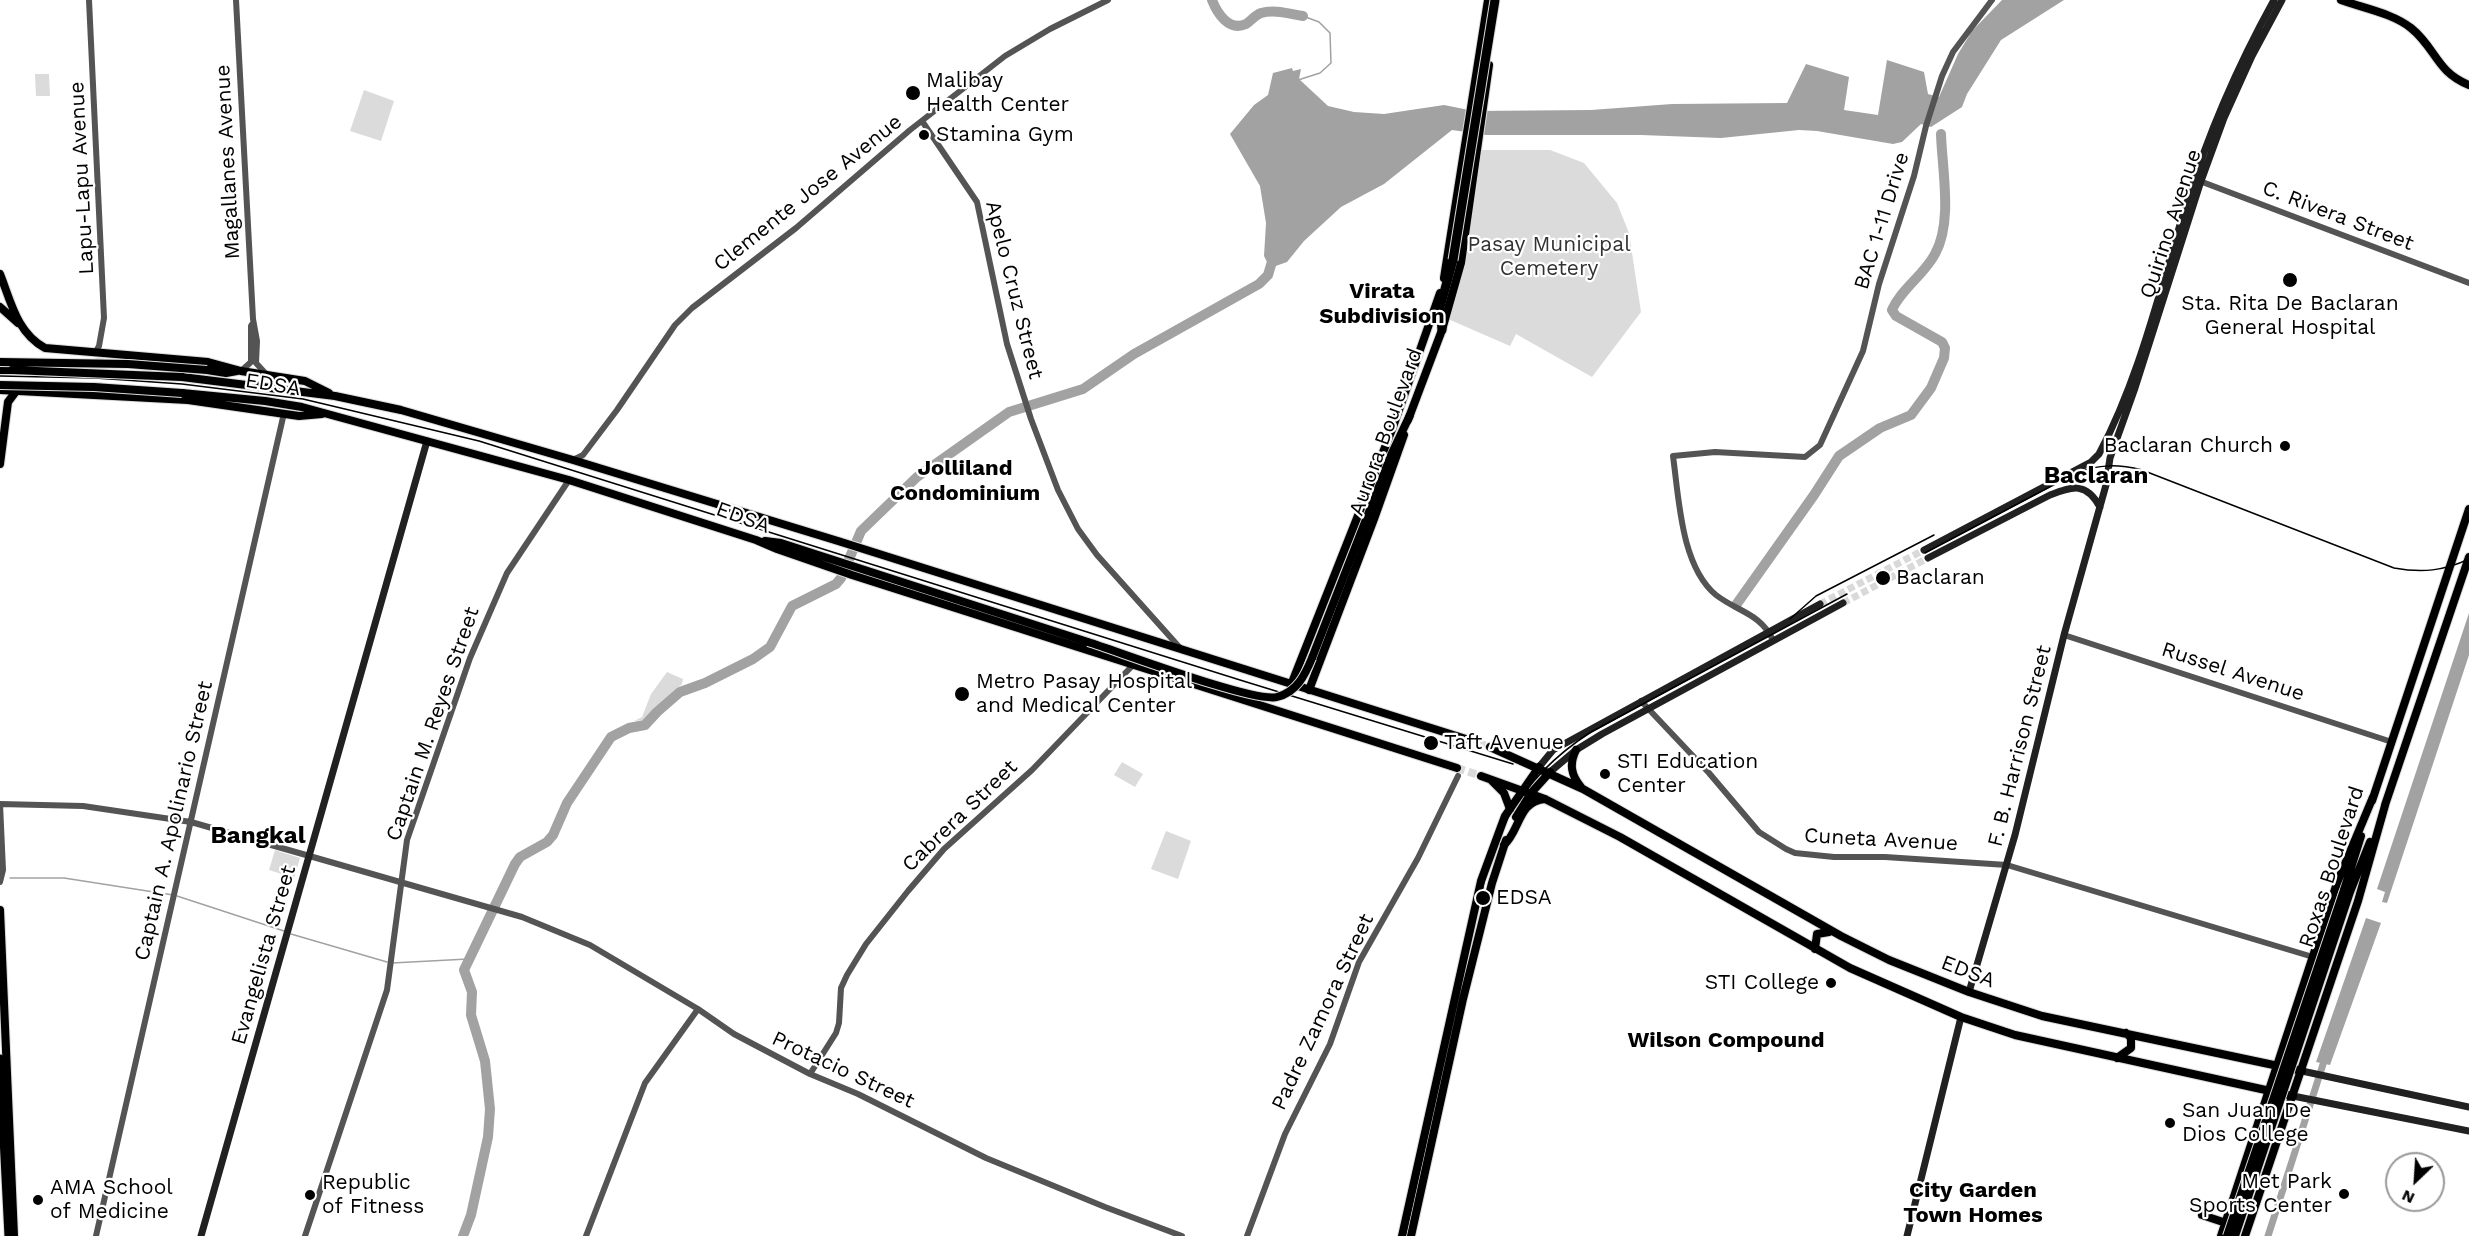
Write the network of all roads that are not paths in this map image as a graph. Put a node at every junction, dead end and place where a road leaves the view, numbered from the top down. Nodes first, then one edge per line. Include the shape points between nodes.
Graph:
1 (89, 0) edge
2 (236, 0) edge
3 (1108, 0) edge
4 (1488, 0) edge
5 (1497, 0) edge
6 (1992, 0) edge
7 (2274, 0) edge
8 (2282, 0) edge
9 (2341, 0) edge
10 (2469, 85) edge
11 (922, 121) junction
12 (1469, 123) junction
13 (1480, 125) junction
14 (2198, 180) junction
15 (0, 274) edge
16 (2469, 283) edge
17 (0, 307) edge
18 (18, 323) junction
19 (253, 323) junction
20 (1442, 330) junction
21 (101, 354) junction
22 (0, 362) edge
23 (0, 370) edge
24 (241, 371) junction
25 (267, 375) junction
26 (0, 385) edge
27 (0, 390) edge
28 (17, 390) junction
29 (335, 396) junction
30 (284, 413) junction
31 (327, 414) junction
32 (1410, 415) junction
33 (3, 426) edge
34 (427, 441) junction
35 (2097, 457) junction
36 (573, 460) junction
37 (2109, 463) junction
38 (0, 464) edge
39 (569, 480) junction
40 (2100, 507) junction
41 (2469, 509) edge
42 (2469, 557) edge
43 (830, 563) junction
44 (1843, 603) tunnel mouth
45 (1820, 604) tunnel mouth
46 (1769, 632) junction
47 (2064, 635) junction
48 (1773, 640) junction
49 (1743, 646) junction
50 (1182, 650) junction
51 (1304, 653) junction
52 (1747, 654) junction
53 (1320, 659) junction
54 (1133, 665) junction
55 (1291, 685) junction
56 (1309, 690) junction
57 (1641, 701) junction
58 (1646, 709) junction
59 (1466, 739) tunnel mouth
60 (2392, 742) junction
61 (1490, 747) tunnel mouth
62 (1576, 750) junction
63 (1539, 767) junction
64 (1457, 772) joint
65 (1550, 772) junction
66 (1583, 789) junction
67 (1527, 791) junction
68 (2373, 797) junction
69 (1545, 799) junction
70 (2386, 802) junction
71 (0, 804) edge
72 (1510, 809) junction
73 (191, 822) junction
74 (1504, 845) junction
75 (309, 855) junction
76 (2007, 865) junction
77 (0, 882) edge
78 (401, 883) junction
79 (2347, 891) junction
80 (0, 910) edge
81 (1841, 936) junction
82 (1815, 949) junction
83 (2313, 957) junction
84 (1969, 992) junction
85 (698, 1009) junction
86 (1961, 1017) junction
87 (2291, 1025) junction
88 (2315, 1031) junction
89 (2123, 1032) junction
90 (2117, 1058) junction
91 (0, 1059) edge
92 (2278, 1065) junction
93 (2302, 1071) junction
94 (810, 1074) junction
95 (2269, 1090) junction
96 (2298, 1097) junction
97 (2469, 1107) edge
98 (2261, 1115) junction
99 (2285, 1122) junction
100 (2469, 1131) edge
101 (2202, 1215) dead end
102 (2226, 1223) junction
103 (12, 1236) edge
104 (96, 1236) edge
105 (201, 1236) edge
106 (305, 1236) edge
107 (586, 1236) edge
108 (1182, 1236) edge
109 (1247, 1236) edge
110 (1402, 1236) edge
111 (1411, 1236) edge
112 (1907, 1236) edge
113 (2221, 1236) edge
114 (2228, 1236) edge
115 (2235, 1236) edge
116 (2246, 1236) edge

1 - 21 street, Lapu-Lapu Avenue via 103,276
2 - 19 street, Magallanes Avenue
3 - 11 street, Clemente Jose Avenue via 1005,56
4 - 12 main road, Aurora Boulevard
5 - 13 main road, Aurora Boulevard
5 - 20 highway, bridge via 1453,260 1440,307
6 - 46 street, BAC 1-11 Drive via 1953,52 1935,95 1863,351 1820,445 1805,457 1715,452 1673,456 1686,540 1695,568 1717,595 1759,621
7 - 14 main road, Quirino Avenue via 2220,111
8 - 14 main road, Quirino Avenue via 2237,89
9 - 10 main road via 2411,28 2446,72
11 - 36 street, Clemente Jose Avenue via 796,228 682,316 604,428 583,455
11 - 50 street, Apelo Cruz Street via 977,202 1007,344 1058,490 1078,529 1115,577
12 - 13 main road
12 - 51 main road, Aurora Boulevard via 1441,290 1393,427
13 - 20 main road, Aurora Boulevard via 1461,263
14 - 16 street, C. Rivera Street
14 - 35 main road, Quirino Avenue via 2136,364
14 - 37 main road, Quirino Avenue
15 - 18 main road
17 - 18 main road
18 - 21 main road via 29,338 45,348
19 - 24 street, Magallanes Avenue via 250,362
19 - 25 street, Magallanes Avenue via 256,363
20 - 32 main road, Aurora Boulevard
21 - 24 main road via 208,362
22 - 24 main road, bridge
23 - 29 main road, EDSA, bridge via 170,376
24 - 25 main road, EDSA
25 - 29 main road, EDSA via 305,381
26 - 31 main road, EDSA, bridge via 182,393 265,401
27 - 28 main road
28 - 30 main road via 100,392
28 - 33 main road via 8,402
29 - 36 main road, EDSA via 401,410
30 - 31 main road
30 - 73 street, Captain A. Apolinario Street
31 - 34 main road, EDSA
32 - 43 main road, bridge via 1306,673 1294,688 1275,698 1239,691
32 - 53 main road, Aurora Boulevard
33 - 38 main road
34 - 39 main road, EDSA
34 - 75 main road, Evangelista Street
35 - 37 main road
35 - 40 main road via 1925,550 1929,558 2060,491 2078,487
36 - 50 main road, EDSA
37 - 40 main road, Quirino Avenue
39 - 43 main road, EDSA
39 - 78 street, Captain M. Reyes Street via 507,573 470,658 407,840
40 - 47 main road, F. B. Harrison Street
41 - 60 main road, Roxas Boulevard
42 - 70 main road, Roxas Boulevard
43 - 54 main road, EDSA via 852,575
44 - 48 main road
45 - 46 main road
46 - 48 street
46 - 49 main road
47 - 60 street, Russel Avenue
47 - 76 main road, F. B. Harrison Street
48 - 52 main road
49 - 52 main road
49 - 57 main road
50 - 55 main road, EDSA
51 - 53 main road via 1309,661
51 - 55 main road, Aurora Boulevard
52 - 58 main road
53 - 56 main road, Aurora Boulevard
54 - 64 main road, EDSA
54 - 94 street, Cabrera Street via 1032,770 944,849 866,944 841,988 836,1034
55 - 56 main road, EDSA
56 - 59 main road, EDSA
57 - 58 street, Cuneta Avenue
57 - 63 main road via 1550,752
58 - 62 main road
58 - 76 street, Cuneta Avenue via 1708,772 1759,832 1795,853
60 - 68 main road, Roxas Boulevard
61 - 63 main road, EDSA
62 - 65 main road
62 - 66 main road via 1572,773
63 - 65 main road, EDSA
63 - 67 main road
64 - 109 street, Padre Zamora Street via 1418,858 1359,962 1330,1044 1285,1134
65 - 66 main road, EDSA
65 - 67 main road
66 - 81 main road, EDSA
67 - 69 main road, EDSA
67 - 72 main road
67 - 72 main road, EDSA via 1480,776 1499,787
67 - 74 main road
68 - 79 main road, Roxas Boulevard
68 - 83 main road via 2337,883
69 - 74 main road via 1527,807
69 - 82 main road, EDSA via 1620,837
70 - 79 main road, Roxas Boulevard
70 - 88 main road
71 - 73 street, Protacio Street via 83,806
71 - 77 street
72 - 110 main road via 1481,881
73 - 75 street, Protacio Street
73 - 104 street, Captain A. Apolinario Street
74 - 111 main road via 1463,999
75 - 78 street, Protacio Street
75 - 105 main road, Evangelista Street
76 - 83 street, Cuneta Avenue
76 - 84 main road, F. B. Harrison Street
78 - 85 street, Protacio Street via 501,911 590,945
78 - 106 street, Captain M. Reyes Street via 387,990
79 - 114 main road, Roxas Boulevard, bridge
79 - 115 main road, Roxas Boulevard, bridge
80 - 103 main road
81 - 82 main road via 1820,932
81 - 84 main road, EDSA
82 - 86 main road, EDSA via 1882,984
83 - 87 main road
84 - 89 main road, EDSA via 2032,1014
85 - 94 street, Protacio Street via 759,1049
85 - 107 street via 645,1083
86 - 90 main road, EDSA via 2015,1035
86 - 112 main road
87 - 88 main road via 2302,1034
87 - 92 main road
88 - 93 main road
89 - 90 main road via 2131,1038 2132,1045
89 - 92 main road, EDSA
90 - 95 main road, EDSA
91 - 103 highway via 7,1207
92 - 93 main road, EDSA
92 - 95 main road
93 - 96 main road
93 - 97 main road
94 - 108 street, Protacio Street via 986,1158
95 - 96 main road, EDSA
95 - 98 main road
96 - 99 main road
96 - 100 main road
98 - 99 main road via 2273,1109 2282,1114
98 - 102 main road
99 - 116 main road
101 - 102 main road
102 - 113 main road

